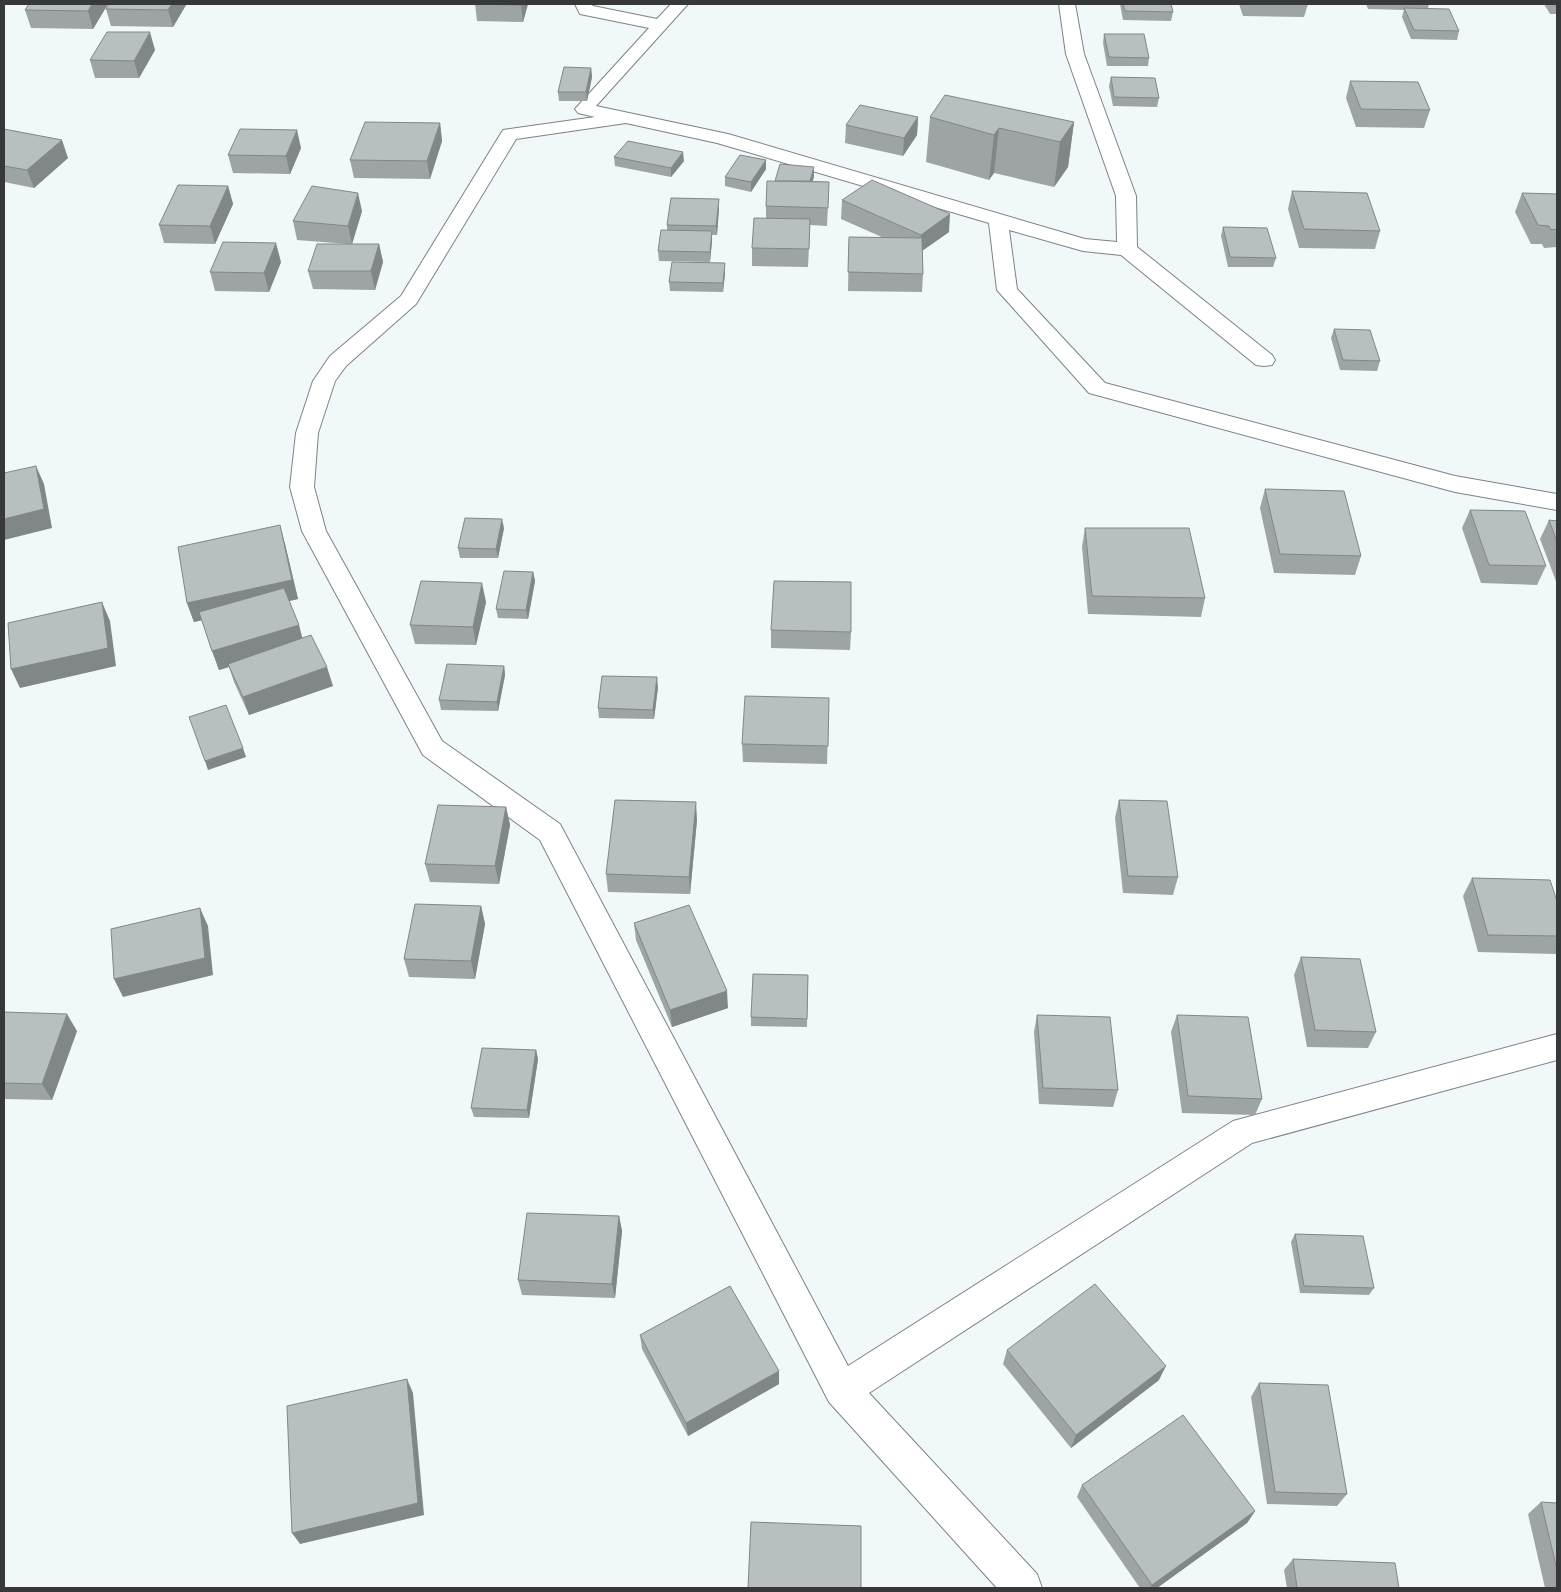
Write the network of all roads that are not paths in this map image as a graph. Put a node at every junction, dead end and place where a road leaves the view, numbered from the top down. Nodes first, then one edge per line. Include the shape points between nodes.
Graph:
1 (583, 4) edge
2 (680, 4) edge
3 (1067, 4) edge
4 (661, 25) junction
5 (626, 118) junction
6 (998, 220) junction
7 (1127, 249) junction
8 (1264, 360) dead end
9 (1557, 502) edge
10 (1557, 1047) edge
11 (842, 1390) junction
12 (1023, 1588) edge

1 - 4 street via 586,10
2 - 4 street
3 - 7 street via 1075,54 1126,196
4 - 5 street via 584,110
5 - 6 street via 722,138
5 - 11 street via 510,134 409,300 338,361 324,381 306,433 302,488 314,530 432,748 550,832
6 - 7 street via 1083,245
6 - 9 street via 1007,290 1097,388 1456,484
7 - 8 street
10 - 11 street via 1244,1131
11 - 12 street

